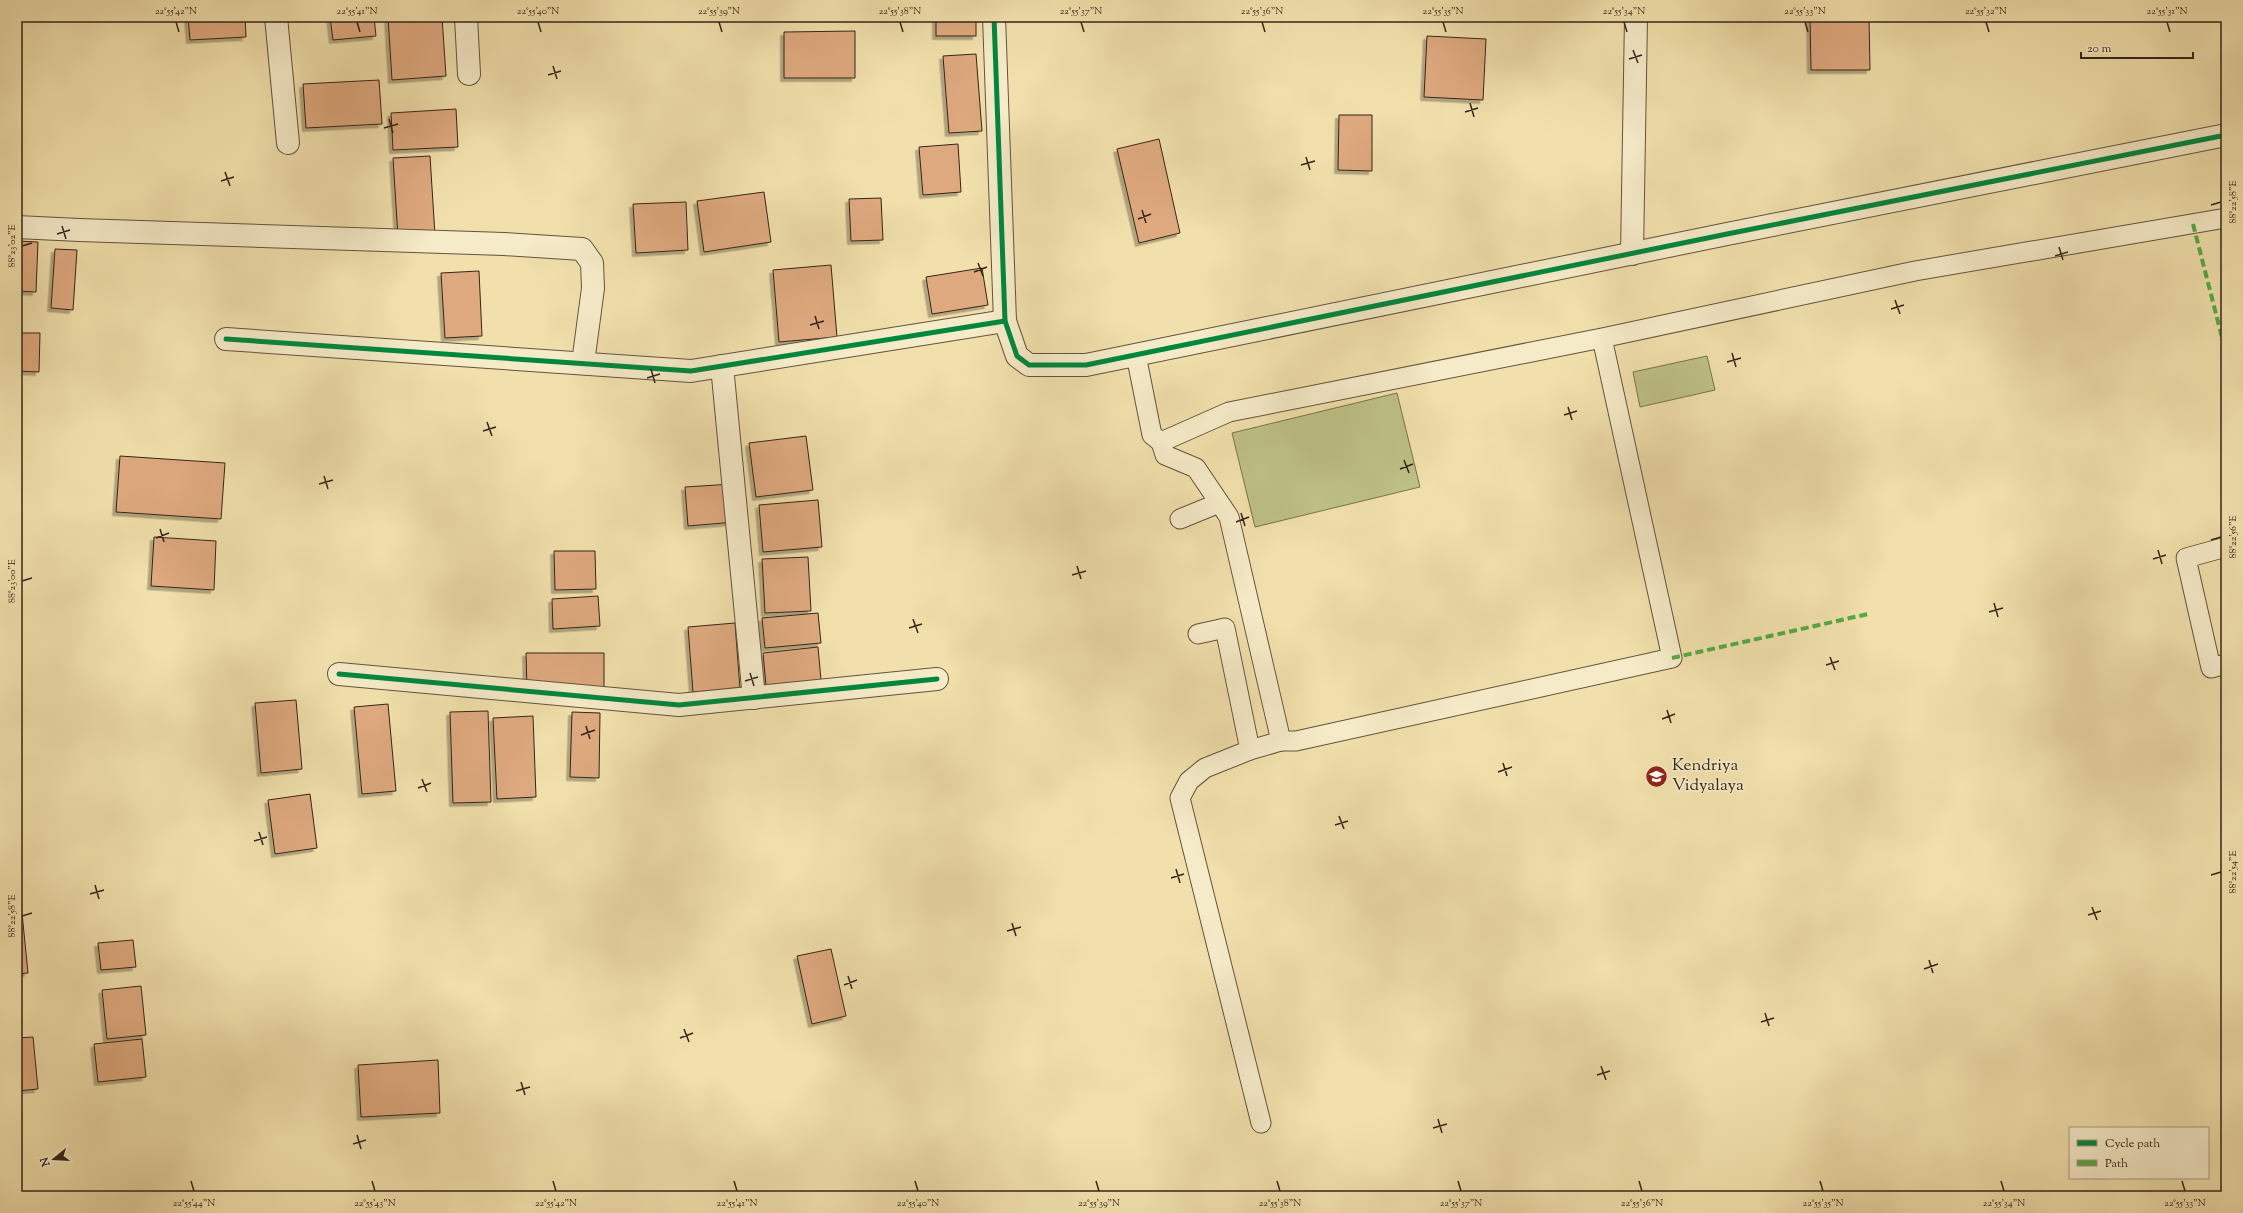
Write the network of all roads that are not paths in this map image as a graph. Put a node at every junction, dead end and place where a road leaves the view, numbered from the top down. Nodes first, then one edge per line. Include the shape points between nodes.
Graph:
1 (276, 17) edge
2 (466, 17) edge
3 (994, 17) edge
4 (1636, 17) edge
5 (469, 74) dead end
6 (2226, 135) edge
7 (288, 143) dead end
8 (2226, 218) edge
9 (17, 226) edge
10 (1632, 254) junction
11 (1005, 321) junction
12 (1602, 338) junction
13 (226, 340) dead end
14 (1136, 355) junction
15 (583, 364) junction
16 (722, 366) junction
17 (1161, 442) junction
18 (1220, 503) junction
19 (1180, 519) dead end
20 (2226, 547) edge
21 (1198, 634) dead end
22 (2226, 664) edge
23 (339, 674) dead end
24 (936, 679) dead end
25 (754, 698) junction
26 (1281, 741) junction
27 (1250, 750) junction
28 (1261, 1123) dead end

1 - 7 street
2 - 5 street
3 - 11 street
4 - 10 street
6 - 10 street
8 - 12 lane via 1915,271
9 - 15 street via 582,249 592,263 593,288
10 - 14 street
11 - 14 street via 1017,356 1029,365 1086,365
11 - 16 street
12 - 17 lane via 1228,412
12 - 26 lane via 1672,658 1296,741
13 - 15 street
14 - 17 lane via 1152,435
15 - 16 street via 691,371
16 - 25 street
17 - 18 lane via 1165,455 1196,468
18 - 19 lane
18 - 26 lane via 1229,517
20 - 22 lane via 2186,558 2211,668
21 - 27 lane via 1225,628
23 - 25 street via 679,705
24 - 25 street
26 - 27 lane
27 - 28 lane via 1205,768 1189,781 1180,798

